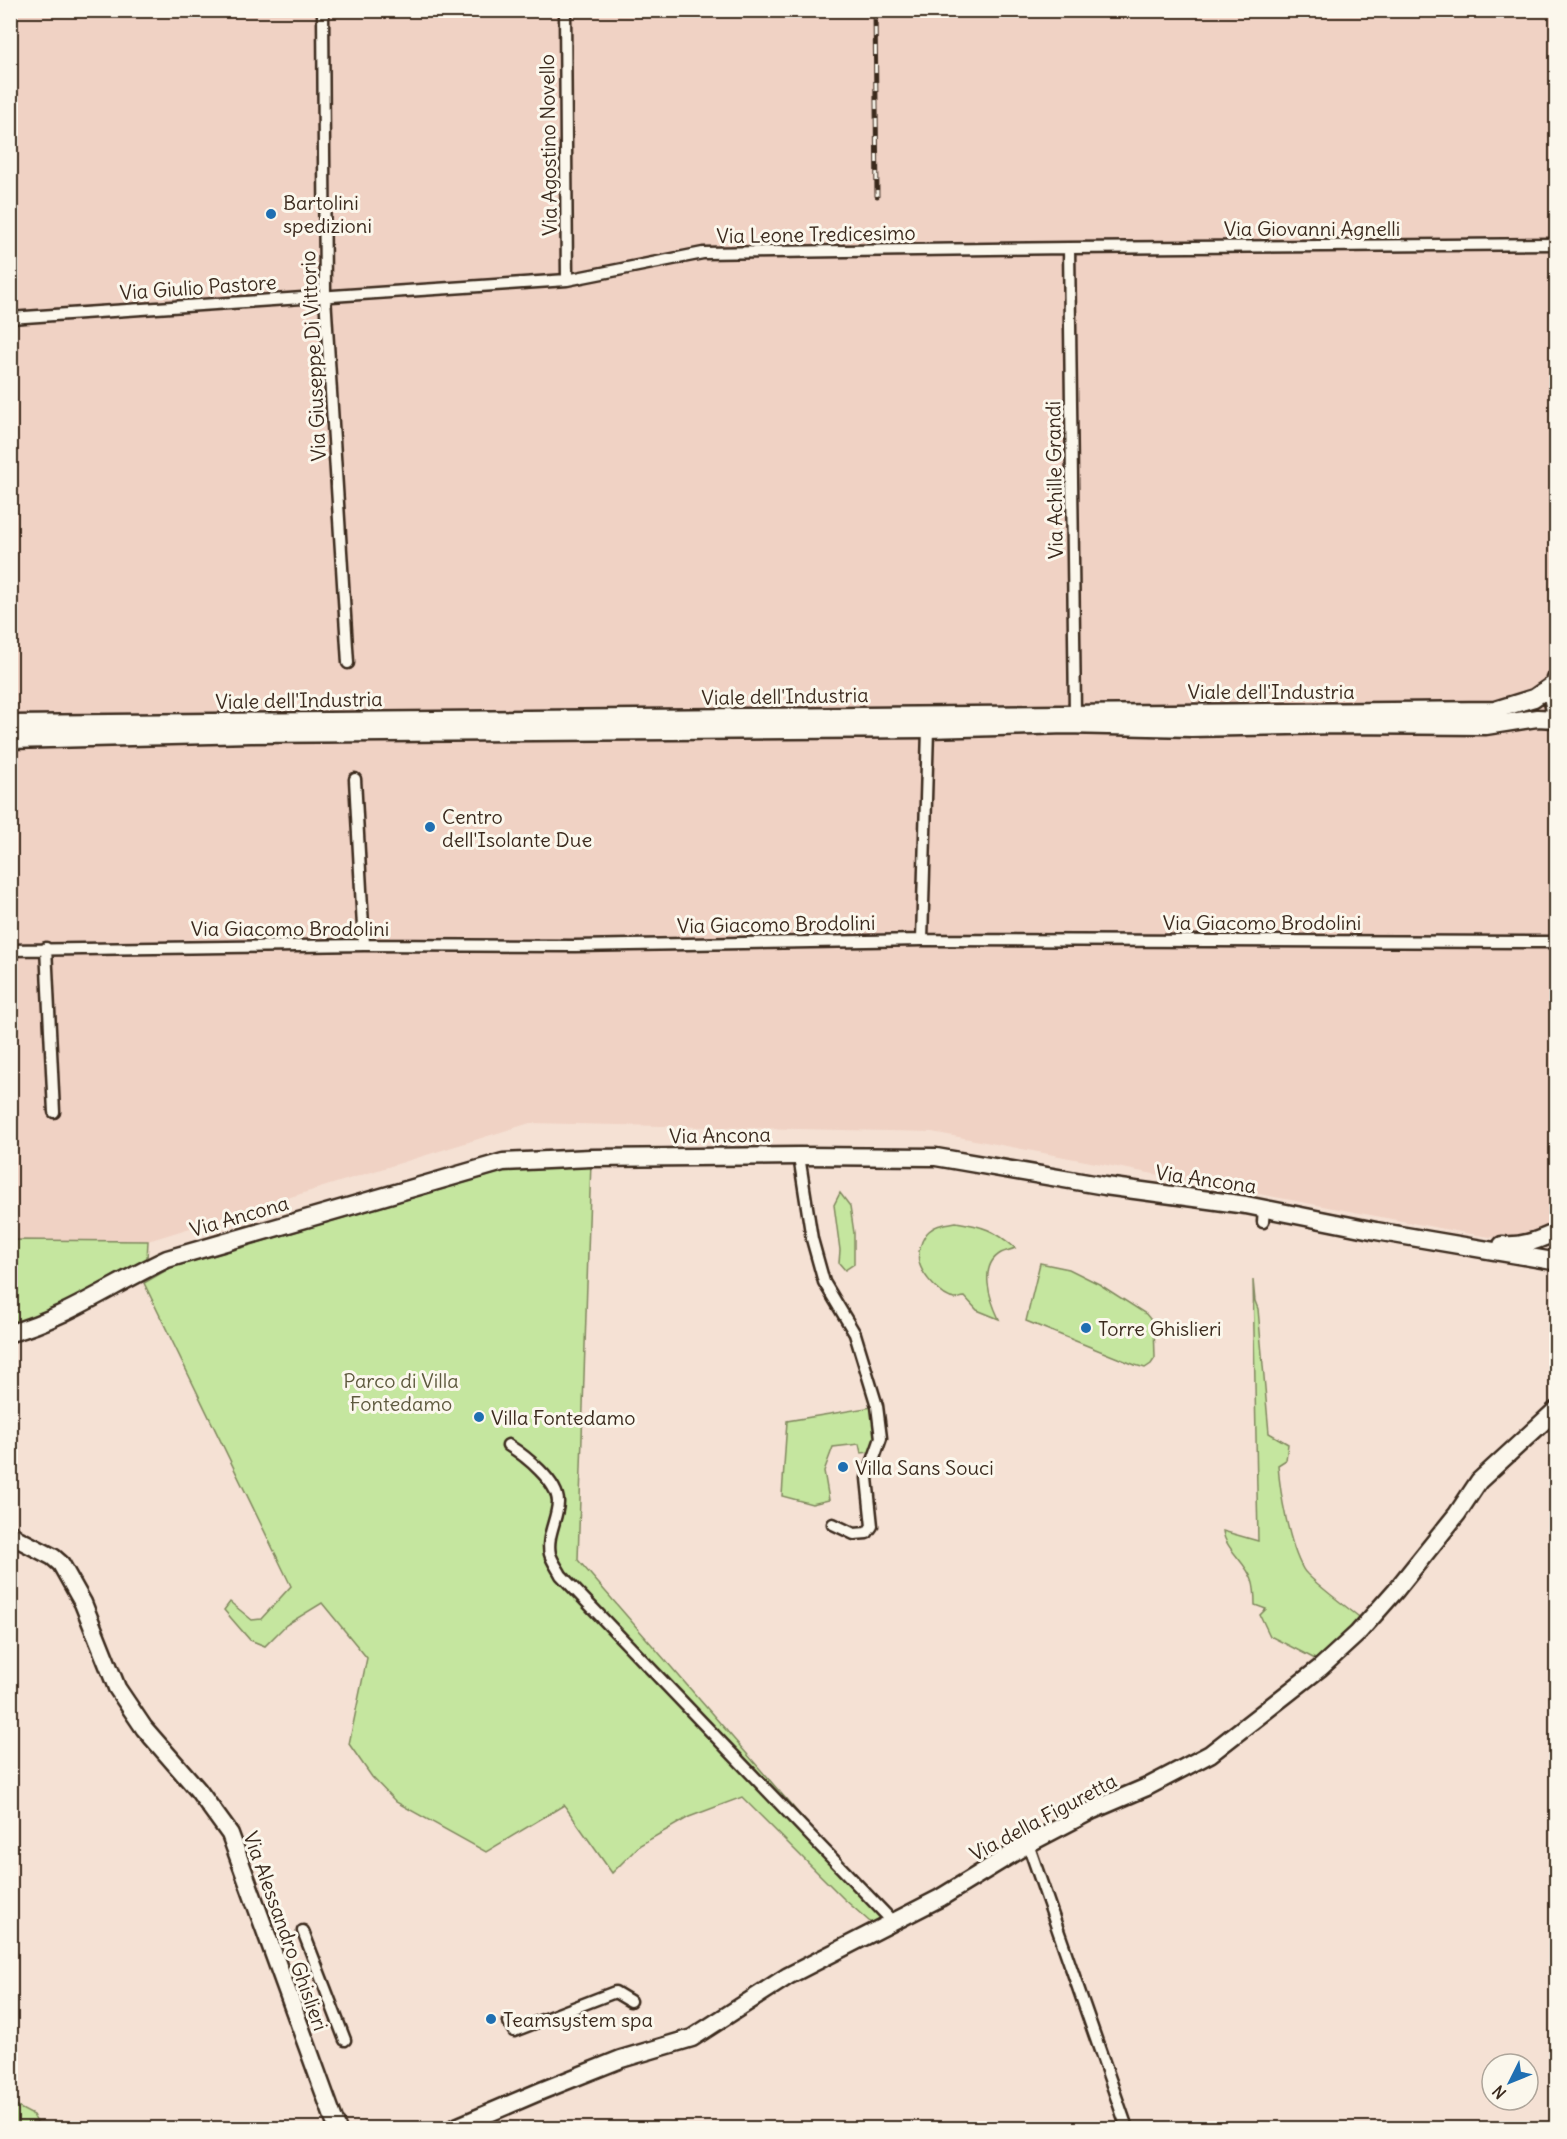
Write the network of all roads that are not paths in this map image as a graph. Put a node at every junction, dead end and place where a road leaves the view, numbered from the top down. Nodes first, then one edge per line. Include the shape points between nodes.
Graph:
1 (323, 10) edge
2 (565, 10) edge
3 (1557, 244) edge
4 (1069, 248) junction
5 (567, 280) junction
6 (325, 296) junction
7 (10, 318) edge
8 (348, 663) dead end
9 (1555, 681) edge
10 (1075, 712) junction
11 (1557, 717) edge
12 (10, 724) edge
13 (928, 729) junction
14 (10, 740) edge
15 (355, 779) dead end
16 (922, 940) junction
17 (1557, 940) edge
18 (364, 945) junction
19 (46, 948) junction
20 (10, 950) edge
21 (54, 1112) dead end
22 (799, 1156) junction
23 (1555, 1231) edge
24 (1454, 1244) junction
25 (1555, 1265) edge
26 (10, 1333) edge
27 (1557, 1410) edge
28 (508, 1445) dead end
29 (833, 1524) dead end
30 (10, 1533) edge
31 (1028, 1844) junction
32 (894, 1923) junction
33 (303, 1931) dead end
34 (630, 2001) dead end
35 (510, 2022) dead end
36 (345, 2040) dead end
37 (337, 2128) edge
38 (454, 2128) edge
39 (1127, 2128) edge

1 - 6 street, Via Giuseppe Di Vittorio
2 - 5 street, Via Agostino Novello
3 - 4 street, Via Giovanni Agnelli
4 - 5 street, Via Leone Tredicesimo via 703,254
4 - 10 street, Via Achille Grandi
5 - 6 street, Via Giulio Pastore
6 - 7 street, Via Giulio Pastore
6 - 8 street, Via Giuseppe Di Vittorio
9 - 10 main road, Viale dell'Industria via 1534,698 1495,710
9 - 11 main road via 1552,696
10 - 12 main road, Viale dell'Industria
11 - 13 main road, Viale dell'Industria via 1486,726 1066,725
13 - 14 main road, Viale dell'Industria
13 - 16 street
15 - 18 street
16 - 17 street, Via Giacomo Brodolini
16 - 18 street, Via Giacomo Brodolini
18 - 19 street, Via Giacomo Brodolini
19 - 20 street, Via Giacomo Brodolini
19 - 21 street
22 - 24 main road, Via Ancona via 936,1157
22 - 26 main road, Via Ancona via 503,1162 167,1258 50,1320
22 - 29 street via 812,1239 824,1282 855,1334 877,1406 881,1438 867,1478 872,1526 867,1533 854,1534
23 - 24 main road, Via Ancona via 1516,1246
23 - 25 main road, Via Ancona via 1550,1247
24 - 25 main road, Via Ancona
27 - 31 main road, Via della Figuretta via 1479,1480 1396,1590 1320,1668 1209,1754
28 - 32 street via 548,1478 558,1502 550,1533 550,1553 561,1575
30 - 37 main road, Via Alessandro Ghislieri via 61,1564 83,1603 117,1688 144,1728 230,1834
31 - 32 main road, Via della Figuretta
31 - 39 street
32 - 38 main road, Via della Figuretta via 788,1976 692,2038 621,2060
33 - 36 street
34 - 35 street via 615,1992 514,2031

